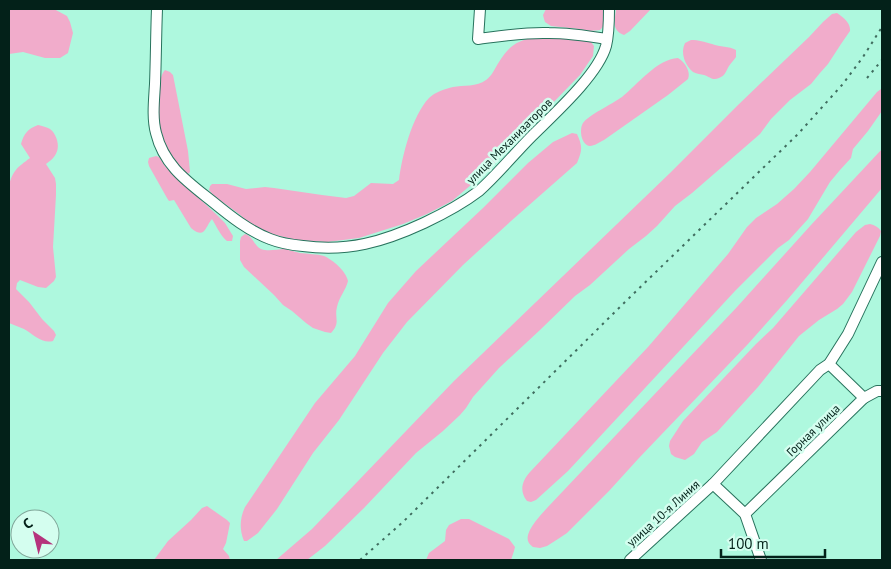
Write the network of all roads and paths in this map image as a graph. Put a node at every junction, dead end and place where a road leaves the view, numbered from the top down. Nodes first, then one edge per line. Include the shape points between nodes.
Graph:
1 (157, 9) edge
2 (480, 9) edge
3 (609, 9) edge
4 (607, 39) junction
5 (882, 262) edge
6 (829, 364) junction
7 (882, 392) edge
8 (864, 398) junction
9 (713, 484) junction
10 (745, 514) junction
11 (630, 560) edge
12 (761, 560) edge

1 - 4 street, улица Механизаторов via 154,123 168,162 258,234 284,243 318,248 374,242 435,218 468,199 584,82 599,61
2 - 4 street via 478,39 529,33 565,33
3 - 4 street, улица Механизаторов
5 - 6 street via 848,334
6 - 8 street
6 - 9 street
7 - 8 street
8 - 10 street, Горная улица
9 - 10 street
9 - 11 street, улица 10-я Линия
10 - 12 street

